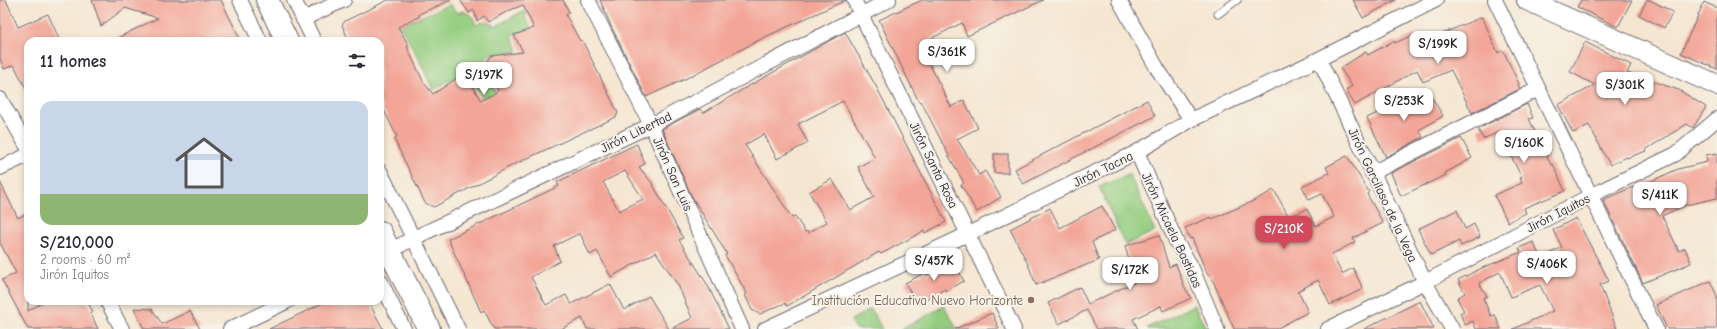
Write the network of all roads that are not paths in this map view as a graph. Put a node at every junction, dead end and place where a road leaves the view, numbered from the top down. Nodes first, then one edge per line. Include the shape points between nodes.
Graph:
1 (240, 0) edge
2 (267, 0) edge
3 (294, 0) edge
4 (344, 0) edge
5 (588, 0) edge
6 (854, 0) edge
7 (889, 0) edge
8 (1119, 0) edge
9 (1237, 0) edge
10 (1436, 0) edge
11 (1495, 0) edge
12 (1527, 0) edge
13 (1218, 14) dead end
14 (861, 15) junction
15 (303, 19) junction
16 (257, 37) edge
17 (285, 37) edge
18 (312, 37) edge
19 (1319, 59) junction
20 (1717, 85) edge
21 (1538, 89) junction
22 (0, 99) edge
23 (1717, 119) edge
24 (1191, 120) junction
25 (650, 125) junction
26 (24, 141) edge
27 (1137, 152) junction
28 (24, 157) edge
29 (0, 168) edge
30 (1372, 174) junction
31 (384, 179) edge
32 (1590, 196) junction
33 (968, 234) junction
34 (414, 238) junction
35 (385, 254) edge
36 (1425, 282) junction
37 (384, 288) edge
38 (109, 305) edge
39 (280, 305) edge
40 (122, 329) edge
41 (230, 329) edge
42 (404, 329) edge
43 (429, 329) edge
44 (458, 329) edge
45 (742, 329) edge
46 (765, 329) edge
47 (1014, 329) edge
48 (1217, 329) edge
49 (1328, 329) edge
50 (1452, 329) edge
51 (1656, 329) edge

1 - 16 street
2 - 17 highway
3 - 15 street
4 - 15 street
5 - 25 street, Jirón San Luis
6 - 14 street, Jirón Santa Rosa
7 - 14 street, Jirón Libertad
8 - 24 street via 1157,68
9 - 13 lane
10 - 19 street, Jirón Tacna
11 - 21 street
12 - 20 main road
14 - 25 street, Jirón Libertad
14 - 33 street, Jirón Santa Rosa
15 - 18 street
19 - 24 street, Jirón Tacna
19 - 30 street, Jirón Garcilaso de la Vega
21 - 30 street
21 - 32 street
22 - 26 street
23 - 32 street, Jirón Iquitos via 1676,154
24 - 27 street, Jirón Tacna
25 - 34 street, Jirón Libertad
25 - 45 street, Jirón San Luis
27 - 33 street, Jirón Tacna
27 - 48 street, Jirón Micaela Bastidas via 1177,244 1191,266
28 - 29 street
30 - 36 street, Jirón Garcilaso de la Vega
31 - 34 street
32 - 36 street, Jirón Iquitos
32 - 51 street
33 - 46 street, Jirón Tacna
33 - 47 street, Jirón Santa Rosa
34 - 35 street, Jirón Libertad
34 - 44 street
35 - 43 highway
36 - 49 street, Jirón Iquitos
36 - 50 street, Jirón Garcilaso de la Vega
37 - 42 street
38 - 40 street
39 - 41 street

